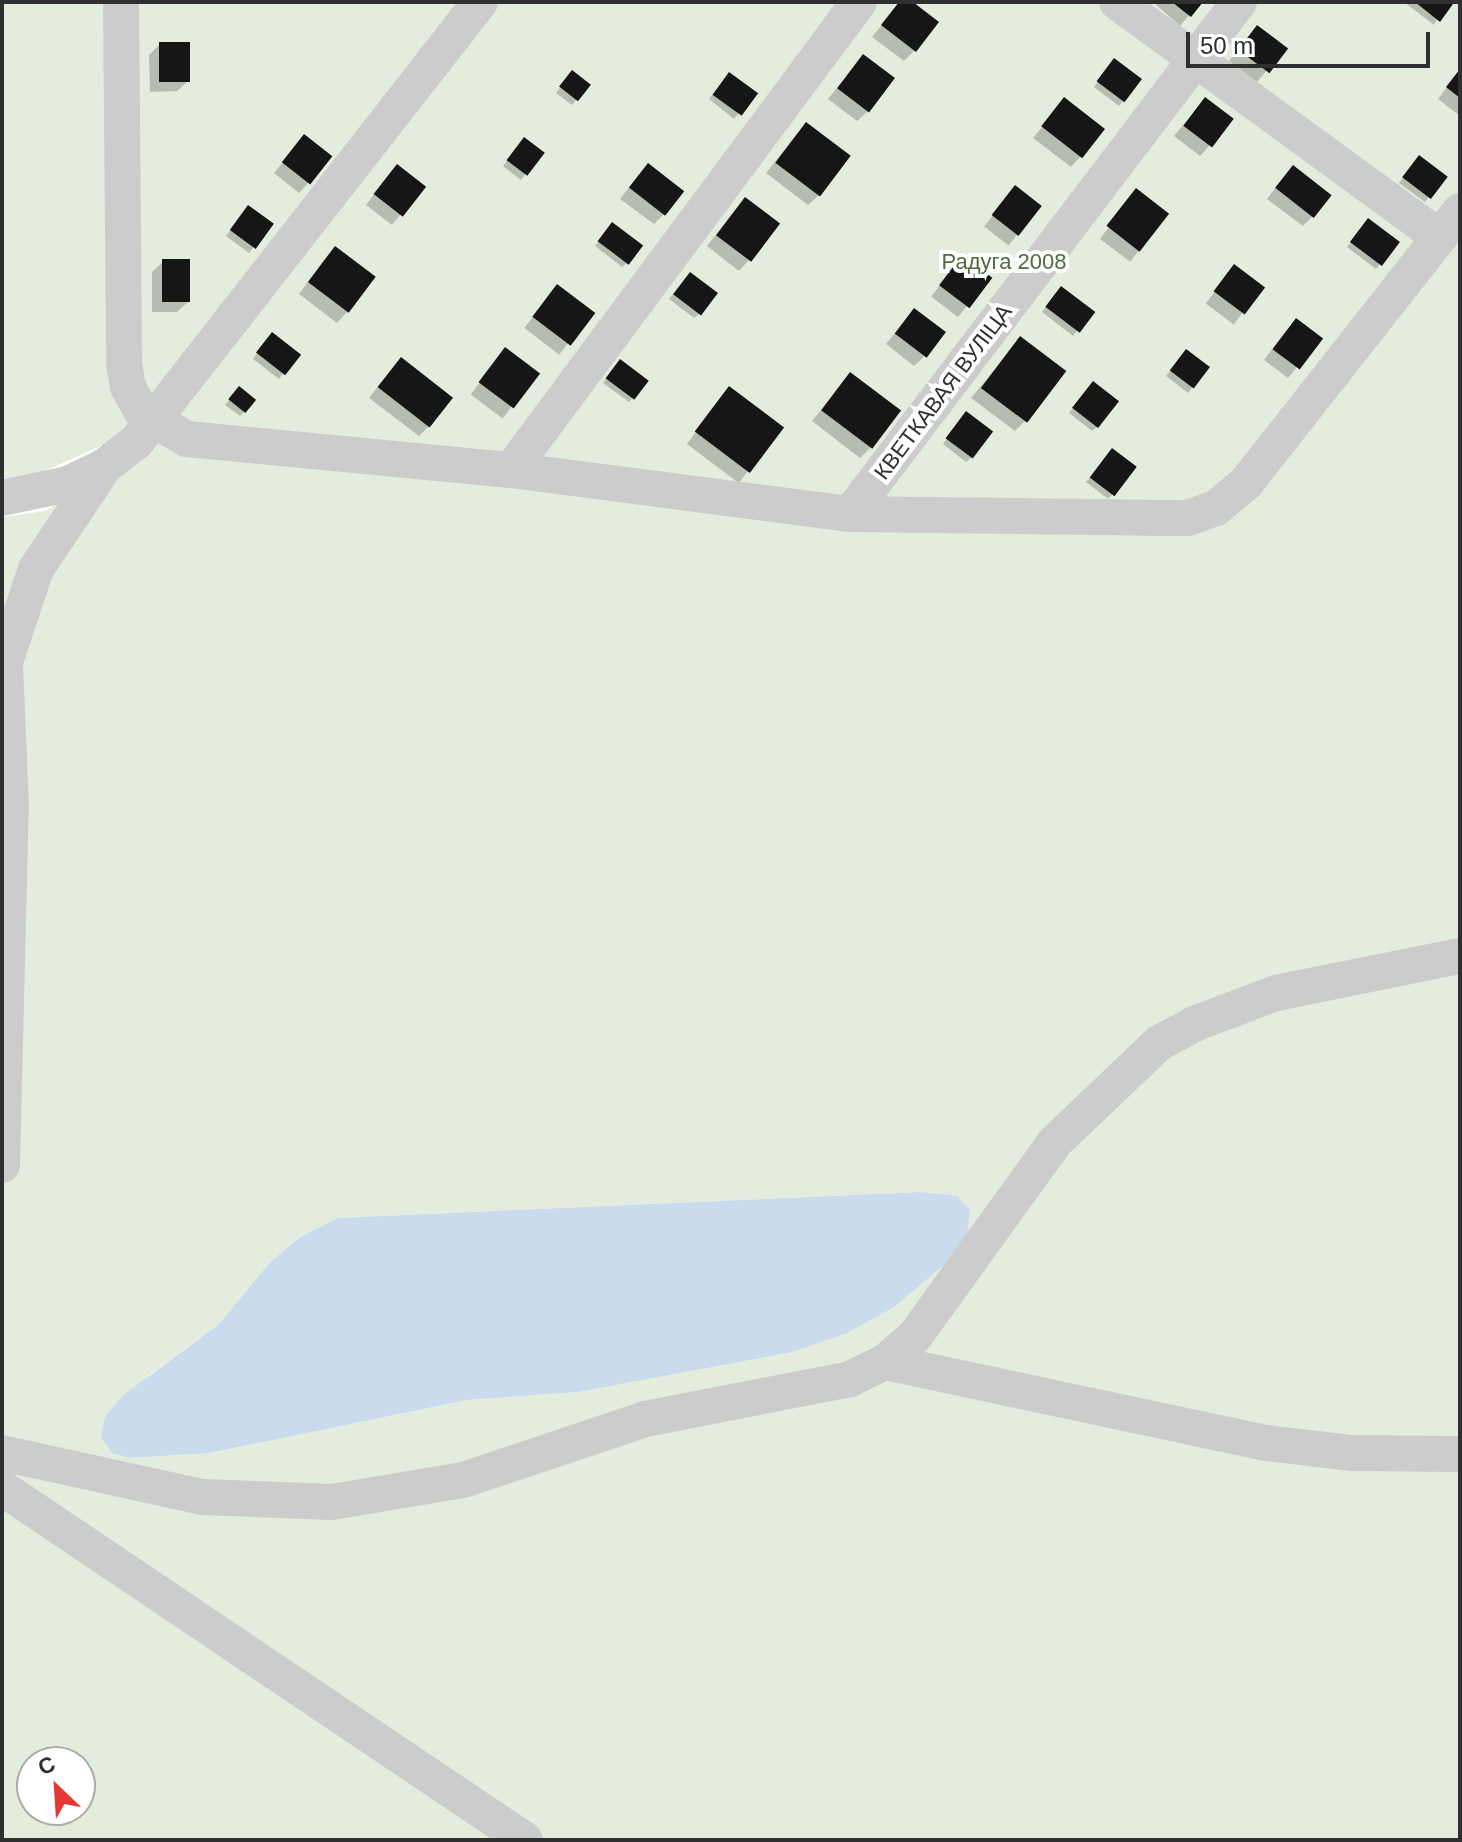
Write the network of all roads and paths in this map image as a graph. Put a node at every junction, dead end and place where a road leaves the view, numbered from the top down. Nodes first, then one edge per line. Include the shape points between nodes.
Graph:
1 (121, 2) edge
2 (480, 2) edge
3 (859, 2) edge
4 (1117, 2) edge
5 (1239, 2) edge
6 (1194, 62) junction
7 (1450, 224) edge
8 (153, 424) junction
9 (105, 466) junction
10 (511, 470) junction
11 (2, 498) edge
12 (850, 514) junction
13 (1460, 956) edge
14 (2, 1165) edge
15 (885, 1362) junction
16 (2, 1453) edge
17 (1460, 1454) edge
18 (2, 1488) edge
19 (525, 1840) edge

1 - 8 street via 124,364 135,404
2 - 8 street
3 - 10 street
4 - 6 street
5 - 6 street, КВЕТКАВАЯ ВУЛІЦА
6 - 7 street
6 - 12 street, КВЕТКАВАЯ ВУЛІЦА
7 - 12 street via 1246,483 1216,508 1162,520
8 - 9 street
8 - 10 street via 198,441
9 - 11 street via 42,492
9 - 14 street via 36,569 5,662 11,807
10 - 12 street
13 - 15 street via 1276,993 1159,1043 1054,1143 943,1302
15 - 16 street via 824,1386 645,1419 463,1480 332,1502 202,1497
15 - 17 street via 1267,1443 1352,1453
18 - 19 street

